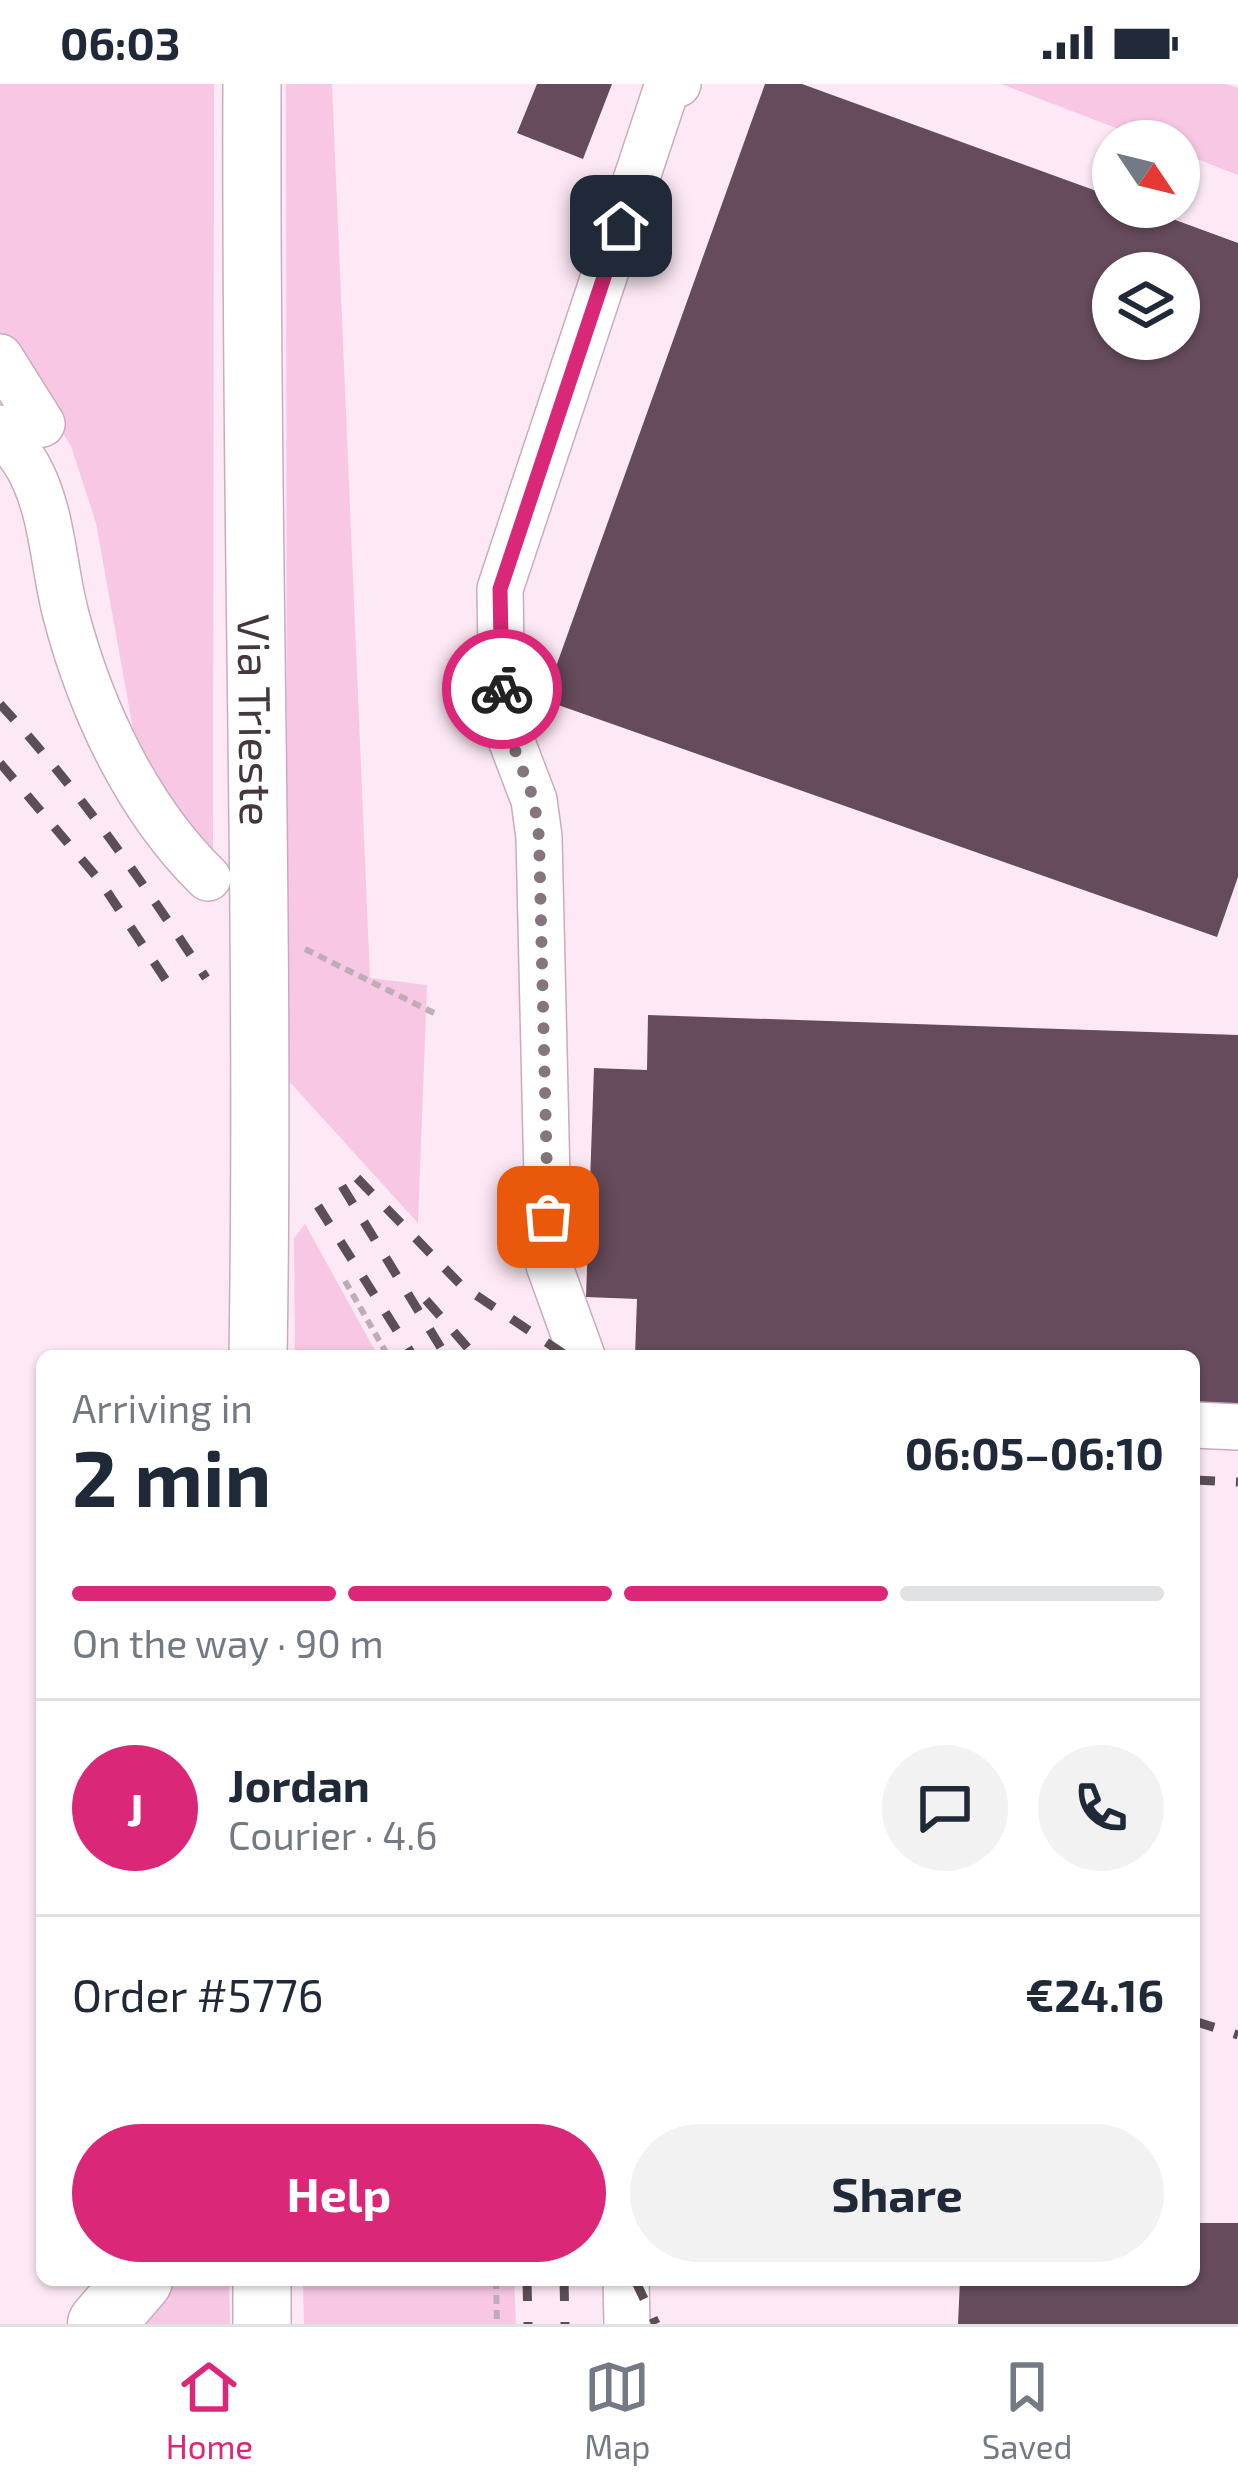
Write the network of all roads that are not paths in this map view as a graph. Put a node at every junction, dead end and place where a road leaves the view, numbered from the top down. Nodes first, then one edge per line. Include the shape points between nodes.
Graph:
1 (252, 84) edge
2 (678, 84) edge
3 (0, 357) edge
4 (21, 426) edge
5 (208, 878) dead end
6 (258, 1350) edge
7 (580, 1350) edge
8 (1200, 1425) edge
9 (1238, 1427) edge
10 (134, 2286) edge
11 (262, 2286) edge
12 (626, 2286) edge
13 (100, 2324) edge
14 (262, 2324) edge
15 (627, 2324) edge

1 - 6 main road, Via Trieste
2 - 7 street via 666,90 500,589 502,716 534,800 539,837 549,1265
3 - 4 street
4 - 5 street via 66,616 100,711 146,803
8 - 9 street
10 - 13 highway
11 - 14 main road
12 - 15 street

